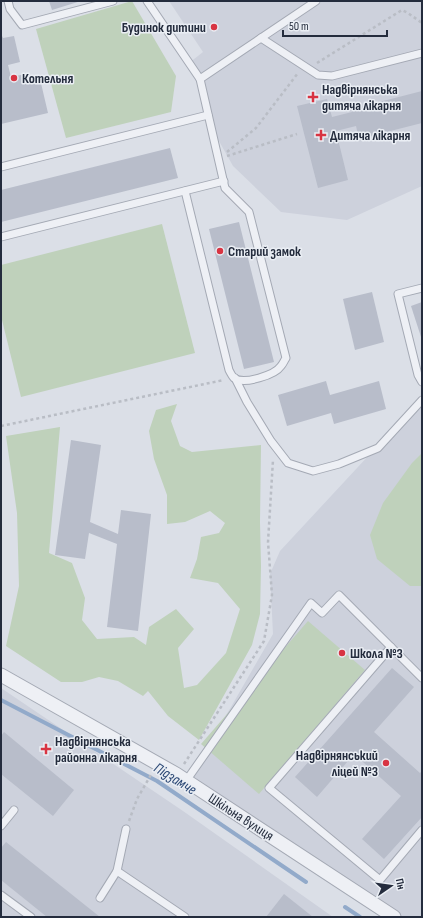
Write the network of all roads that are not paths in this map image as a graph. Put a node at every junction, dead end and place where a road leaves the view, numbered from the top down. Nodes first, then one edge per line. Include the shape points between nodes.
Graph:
1 (8, 1) edge
2 (113, 1) edge
3 (147, 1) edge
4 (316, 1) edge
5 (261, 38) junction
6 (422, 53) edge
7 (200, 79) junction
8 (208, 114) junction
9 (1, 168) edge
10 (224, 181) junction
11 (185, 191) junction
12 (1, 237) edge
13 (422, 288) edge
14 (234, 378) junction
15 (422, 382) edge
16 (422, 400) edge
17 (391, 647) junction
18 (1, 675) edge
19 (422, 678) edge
20 (181, 778) junction
21 (14, 810) dead end
22 (1, 826) edge
23 (126, 829) road end
24 (422, 830) edge
25 (117, 871) junction
26 (1, 895) edge
27 (100, 898) dead end
28 (31, 917) edge
29 (185, 917) edge
30 (394, 917) edge

1 - 2 lane via 10,9 22,25
3 - 7 lane
4 - 5 lane
5 - 6 lane via 318,75 332,76
5 - 7 lane
7 - 8 lane
8 - 9 lane
8 - 10 lane
10 - 11 lane
10 - 14 lane via 225,188 249,212 286,358 281,367 270,374 243,381
11 - 12 lane
11 - 14 lane via 229,370
13 - 15 lane via 398,294 418,375
14 - 16 lane via 267,435 288,463 312,471 339,464 378,448
17 - 19 lane
17 - 20 lane via 339,595 322,613 311,603
17 - 24 lane via 269,788 380,880
18 - 20 street, Шкільна вулиця
20 - 30 street, Шкільна вулиця
21 - 22 lane
23 - 25 lane
25 - 27 lane
25 - 29 lane
26 - 28 lane

